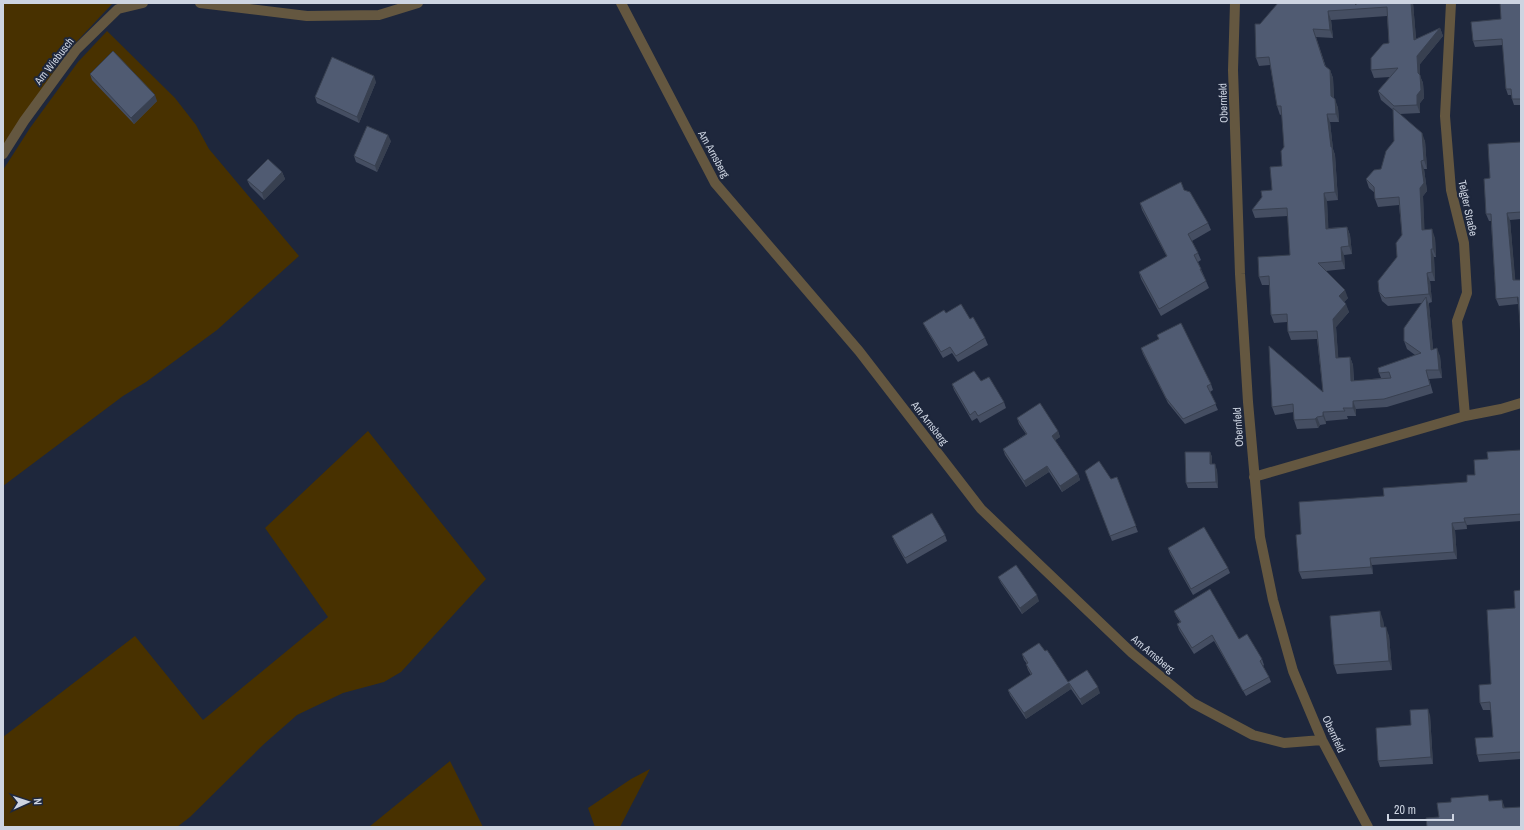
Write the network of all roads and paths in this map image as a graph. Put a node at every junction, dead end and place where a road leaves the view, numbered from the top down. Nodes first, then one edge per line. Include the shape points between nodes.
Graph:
1 (143, 3) edge
2 (200, 3) edge
3 (418, 3) edge
4 (621, 3) edge
5 (1235, 3) edge
6 (1451, 3) edge
7 (3, 154) edge
8 (1521, 403) edge
9 (1465, 416) junction
10 (1254, 477) junction
11 (1322, 740) junction
12 (1368, 827) edge

1 - 7 street, Am Wiebusch via 118,9 76,50
2 - 3 street via 307,16 379,15
4 - 11 street, Am Arnsberg via 716,184 859,351 982,509 1132,653 1193,703 1253,735 1284,743
5 - 10 street, Obernfeld via 1234,70 1240,274
6 - 9 street, Telgter Straße via 1444,116 1451,190 1464,243 1467,293 1458,321
8 - 9 street
9 - 10 street
10 - 11 street, Obernfeld via 1260,537 1273,600 1293,671
11 - 12 street, Obernfeld

